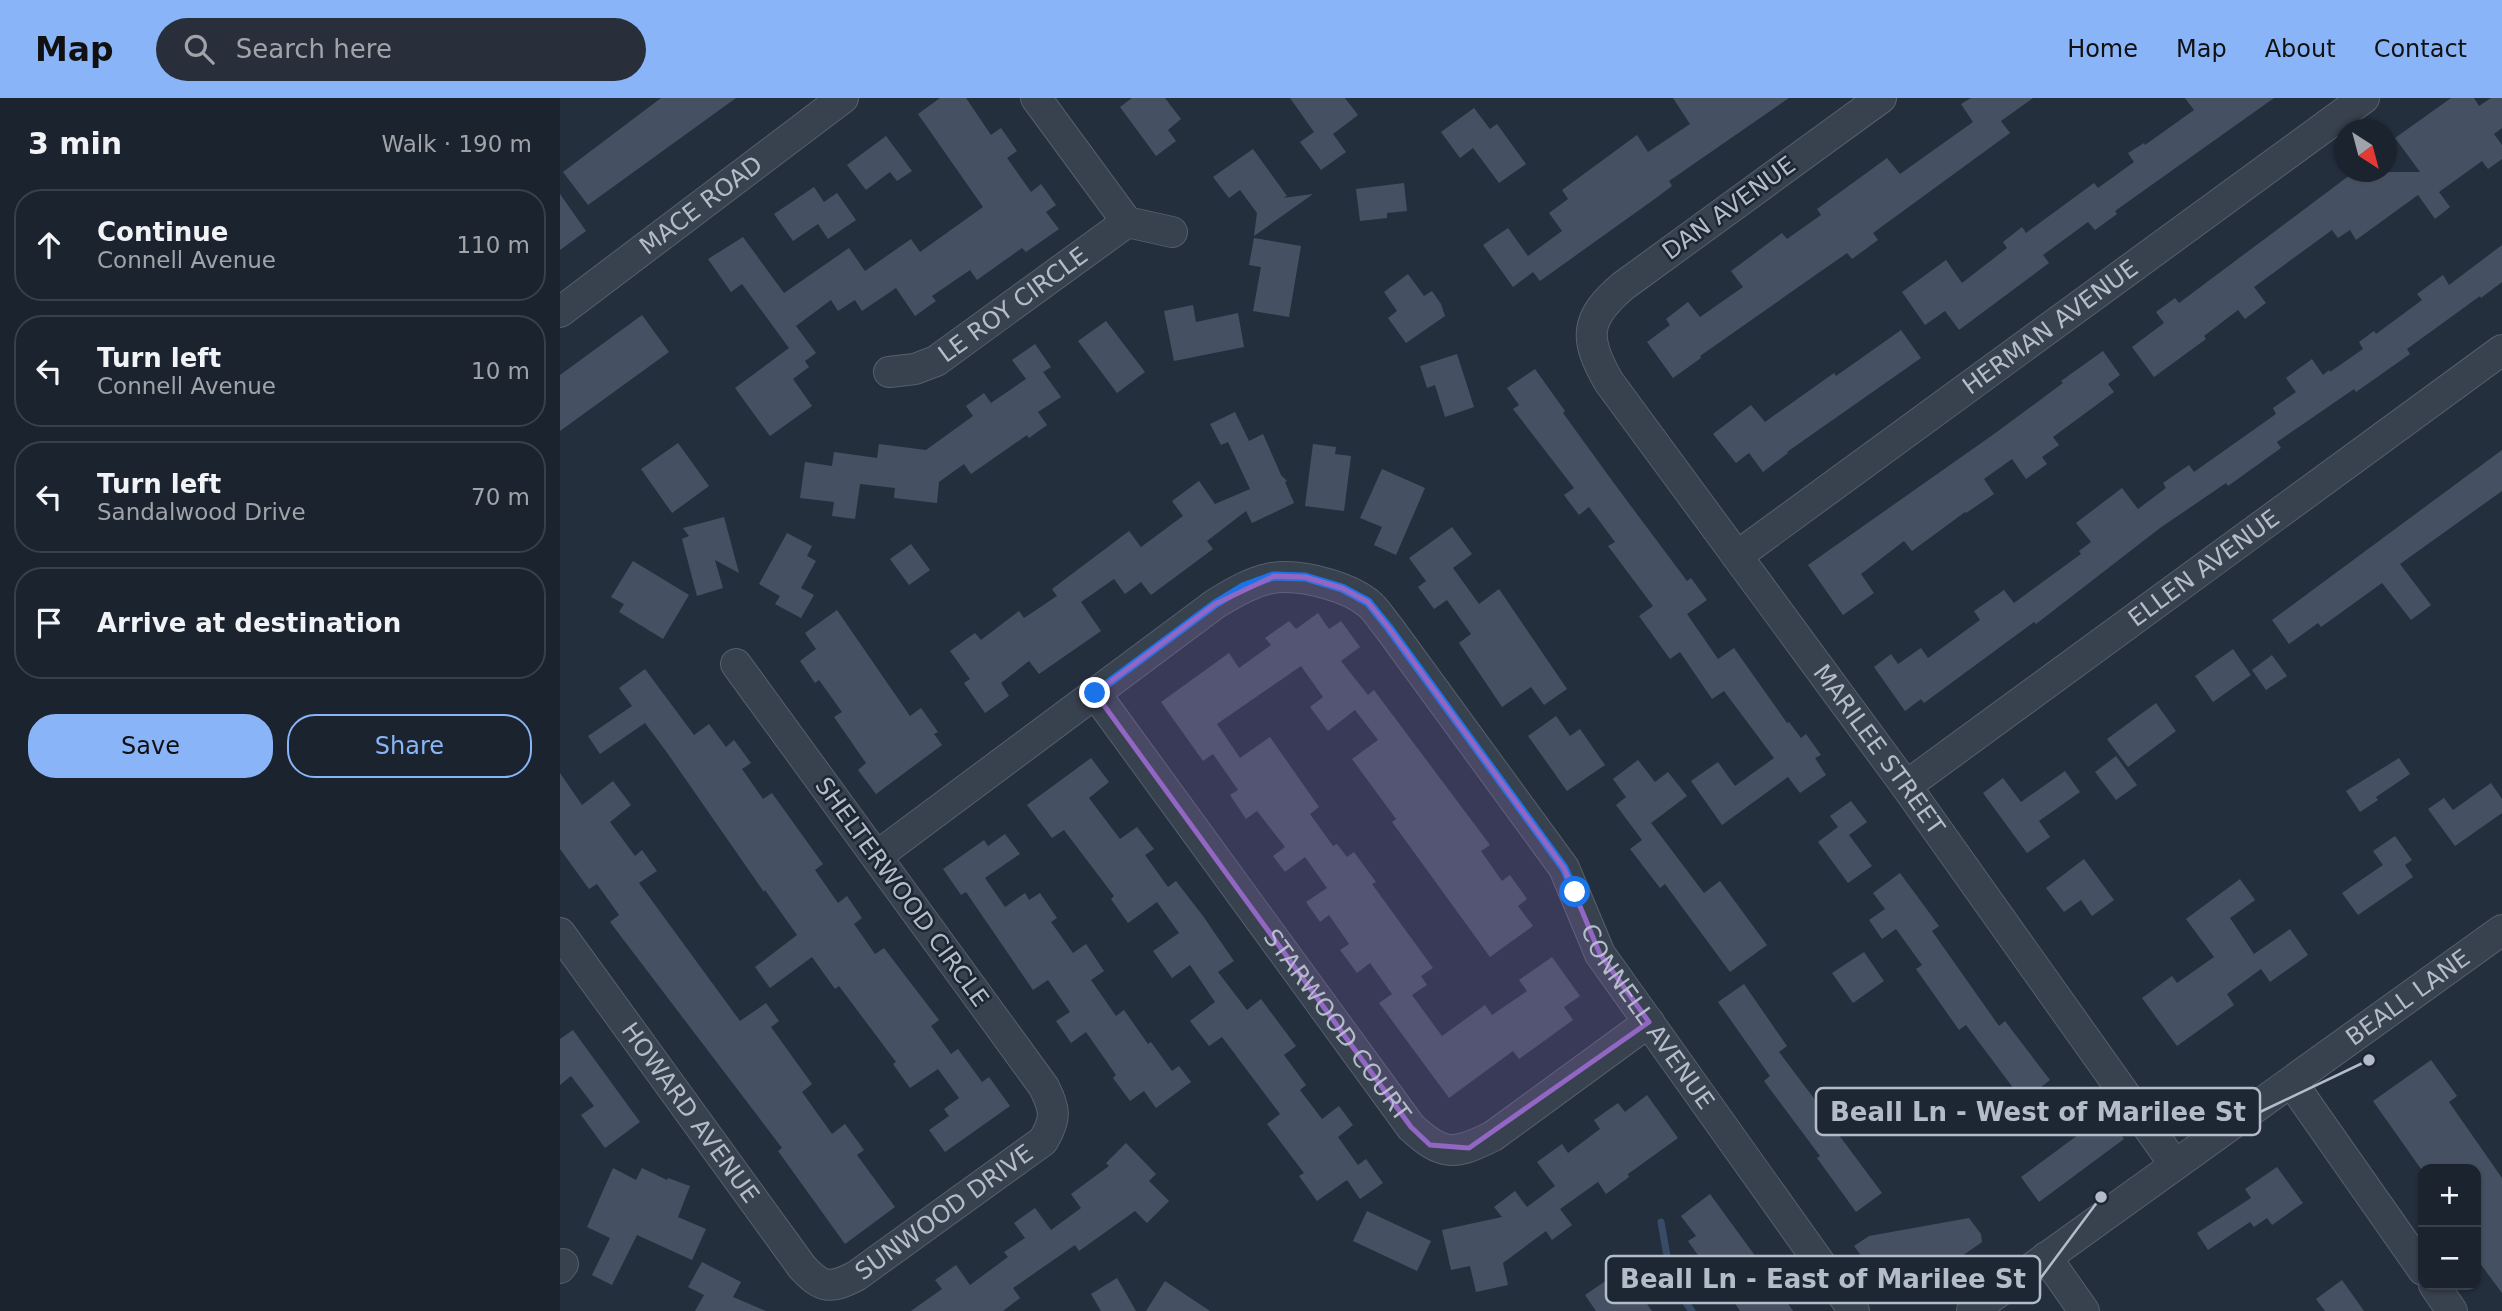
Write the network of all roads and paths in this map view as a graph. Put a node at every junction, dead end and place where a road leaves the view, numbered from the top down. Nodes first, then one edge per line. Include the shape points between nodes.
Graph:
1 (842, 98) edge
2 (1035, 98) edge
3 (2364, 98) edge
4 (1872, 101) edge
5 (1127, 222) junction
6 (1172, 232) dead end
7 (560, 312) edge
8 (1590, 330) joint
9 (2502, 350) edge
10 (889, 372) dead end
11 (1737, 556) junction
12 (736, 664) dead end
13 (1095, 693) junction
14 (1906, 786) junction
15 (877, 856) junction
16 (2502, 930) edge
17 (560, 933) edge
18 (1649, 1022) junction
19 (2292, 1083) junction
20 (1053, 1125) joint
21 (2175, 1165) junction
22 (2046, 1257) junction
23 (2418, 1263) edge
24 (827, 1286) joint
25 (2437, 1290) edge
26 (1854, 1311) edge
27 (1972, 1311) edge
28 (2084, 1311) edge
29 (2452, 1311) edge

1 - 7 street, MACE ROAD
2 - 5 street
3 - 11 street, HERMAN AVENUE
4 - 8 street, DAN AVENUE via 1623,286 1603,303
5 - 6 street
5 - 10 street, LE ROY CIRCLE via 936,361
8 - 11 street, MARILEE STREET via 1596,359 1609,382
9 - 14 street, ELLEN AVENUE
11 - 14 street, MARILEE STREET
12 - 15 street, SHELTERWOOD CIRCLE
13 - 15 street, CONNELL AVENUE
13 - 18 street, CONNELL AVENUE via 1215,604 1273,576 1305,577 1368,602 1564,868 1600,954
13 - 18 street, STARWOOD COURT via 1411,1127 1430,1144 1449,1151 1469,1148 1493,1136
14 - 21 street, MARILEE STREET
15 - 20 street, SHELTERWOOD CIRCLE via 1044,1087 1053,1106
16 - 19 street, BEALL LANE
17 - 24 street, HOWARD AVENUE via 802,1267
18 - 26 street, CONNELL AVENUE
19 - 21 street, BEALL LANE
19 - 23 street
20 - 24 street, SUNWOOD DRIVE via 1029,1153 856,1276
21 - 22 street, BEALL LANE
22 - 27 street, BEALL LANE
22 - 28 street
25 - 29 street

